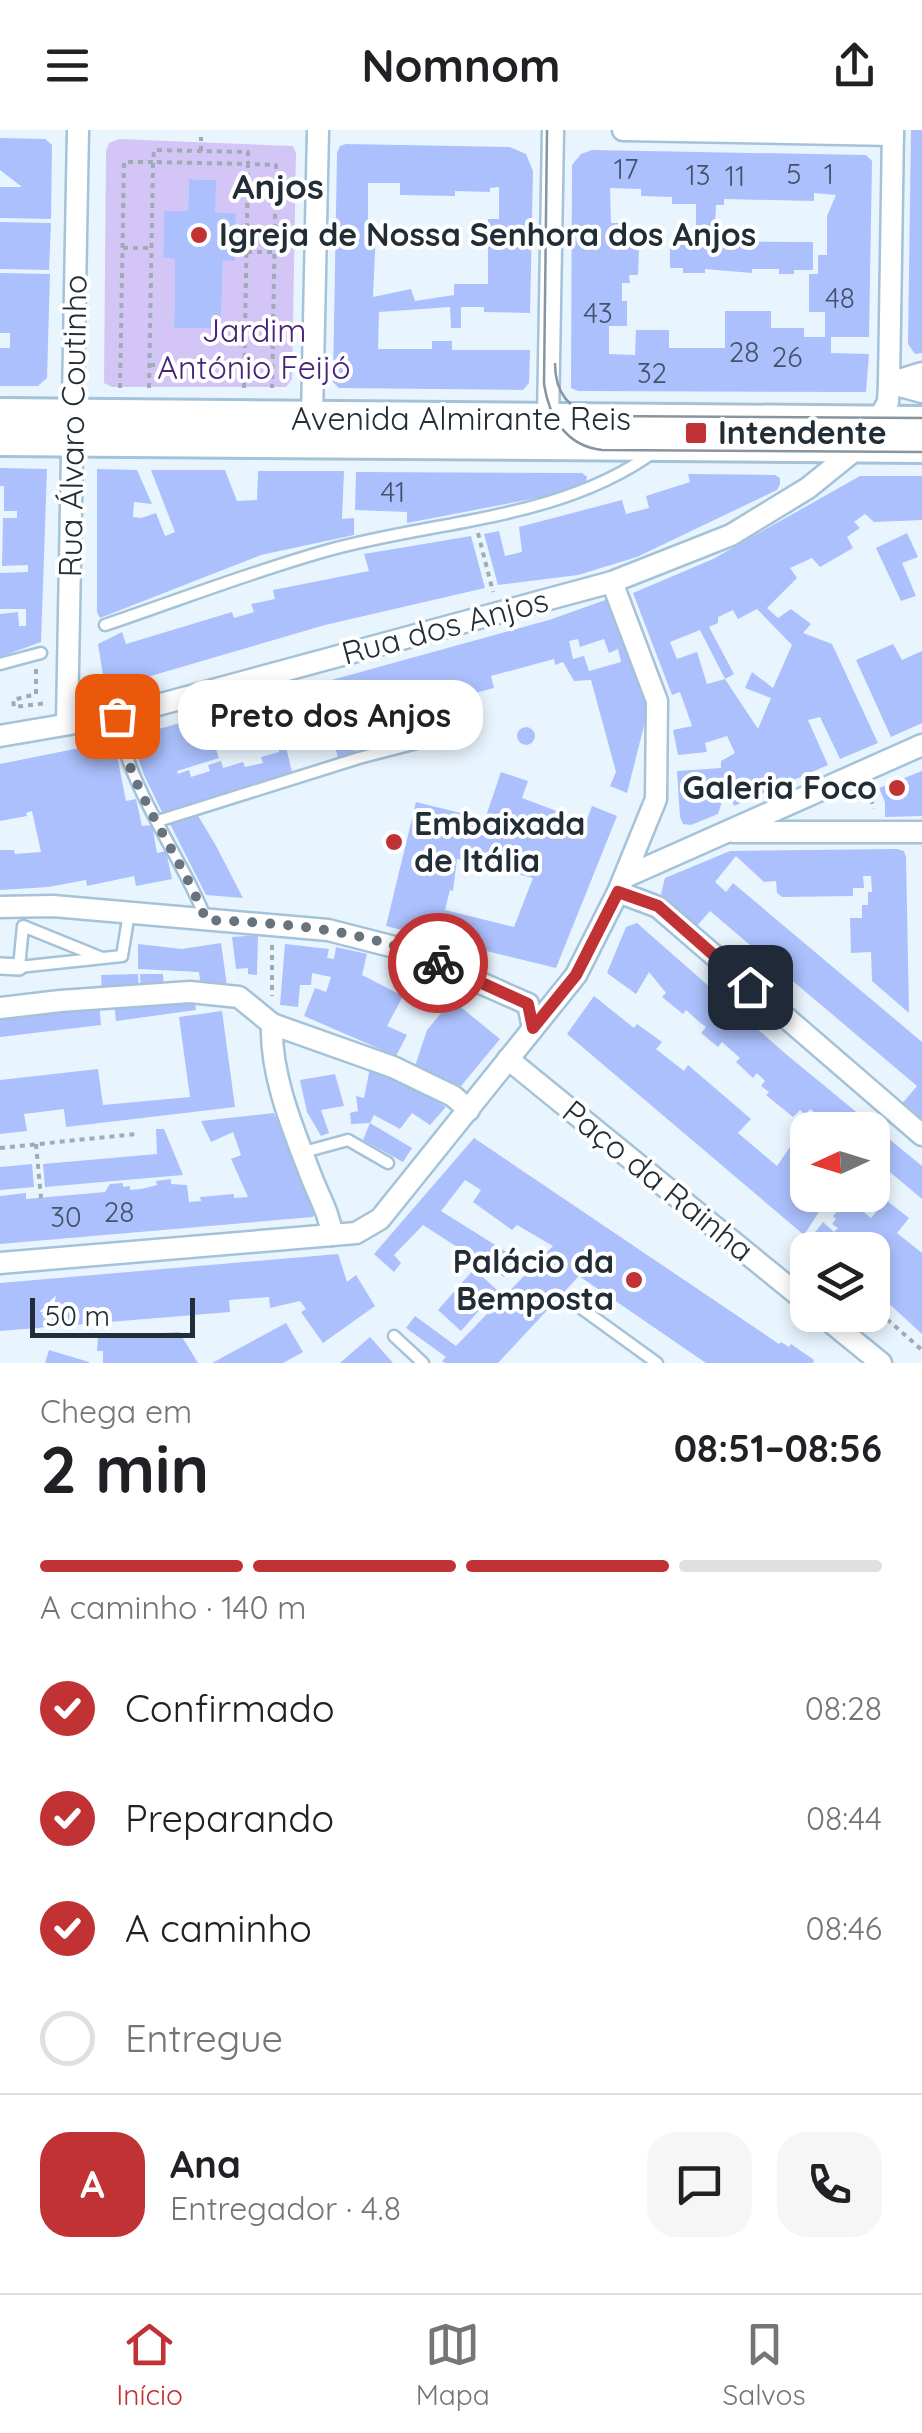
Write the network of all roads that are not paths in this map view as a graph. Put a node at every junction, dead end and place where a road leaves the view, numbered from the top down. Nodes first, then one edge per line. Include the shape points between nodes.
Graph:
1 (78, 130) edge
2 (318, 130) edge
3 (553, 130) edge
4 (623, 130) edge
5 (893, 133) edge
6 (888, 383) junction
7 (921, 390) edge
8 (0, 415) edge
9 (312, 418) junction
10 (73, 428) junction
11 (548, 432) junction
12 (869, 434) junction
13 (0, 439) edge
14 (668, 444) junction
15 (922, 446) edge
16 (612, 582) junction
17 (105, 625) dead end
18 (41, 654) dead end
19 (0, 664) edge
20 (117, 716) junction
21 (67, 722) junction
22 (467, 730) dead end
23 (0, 736) edge
24 (922, 745) edge
25 (158, 821) junction
26 (726, 832) junction
27 (922, 832) edge
28 (621, 885) junction
29 (0, 907) edge
30 (129, 912) junction
31 (206, 920) junction
32 (102, 958) junction
33 (0, 966) edge
34 (19, 968) junction
35 (0, 1008) edge
36 (272, 1015) junction
37 (533, 1028) junction
38 (508, 1059) junction
39 (470, 1110) junction
40 (922, 1135) edge
41 (304, 1152) junction
42 (388, 1163) dead end
43 (332, 1235) junction
44 (0, 1263) edge
45 (790, 1288) edge
46 (574, 1303) dead end
47 (843, 1332) edge
48 (394, 1336) dead end
49 (423, 1363) edge
50 (658, 1363) edge
51 (882, 1363) edge

1 - 10 street, Rua Álvaro Coutinho
2 - 9 street
3 - 11 street
4 - 5 street
5 - 6 street
6 - 7 street
6 - 12 street via 888,402
7 - 12 main road, Avenida Almirante Reis
8 - 10 main road, Avenida Almirante Reis
9 - 10 main road, Avenida Almirante Reis
9 - 11 main road, Avenida Almirante Reis
10 - 11 main road, Avenida Almirante Reis
10 - 13 main road, Avenida Almirante Reis
10 - 21 street, Rua Álvaro Coutinho
11 - 12 main road, Avenida Almirante Reis
11 - 14 main road, Avenida Almirante Reis
12 - 14 main road, Avenida Almirante Reis
12 - 15 main road, Avenida Almirante Reis
12 - 16 street, Rua dos Anjos via 808,488 731,535
14 - 17 lane via 614,479 572,494 330,550
16 - 20 street, Rua dos Anjos
16 - 28 street via 652,686 658,721 656,799
18 - 19 lane
20 - 21 street, Rua dos Anjos
20 - 25 lane via 138,784
21 - 23 street, Rua dos Anjos
22 - 25 lane
24 - 26 street
25 - 31 lane
26 - 27 street
26 - 28 street
28 - 37 street via 576,975
28 - 40 street via 658,906
29 - 30 street
30 - 31 street
30 - 32 lane via 122,956
31 - 37 street via 303,925 406,950 528,1004
32 - 34 lane
32 - 34 lane via 23,926
33 - 34 street
35 - 36 street via 190,992 239,997
36 - 39 street via 393,1067
36 - 41 street via 271,1053
37 - 38 street
38 - 39 street
38 - 45 street, Paço da Rainha
39 - 43 street via 373,1226
41 - 42 lane via 348,1140
41 - 43 street
43 - 44 street
46 - 50 lane
47 - 51 street
48 - 49 lane

